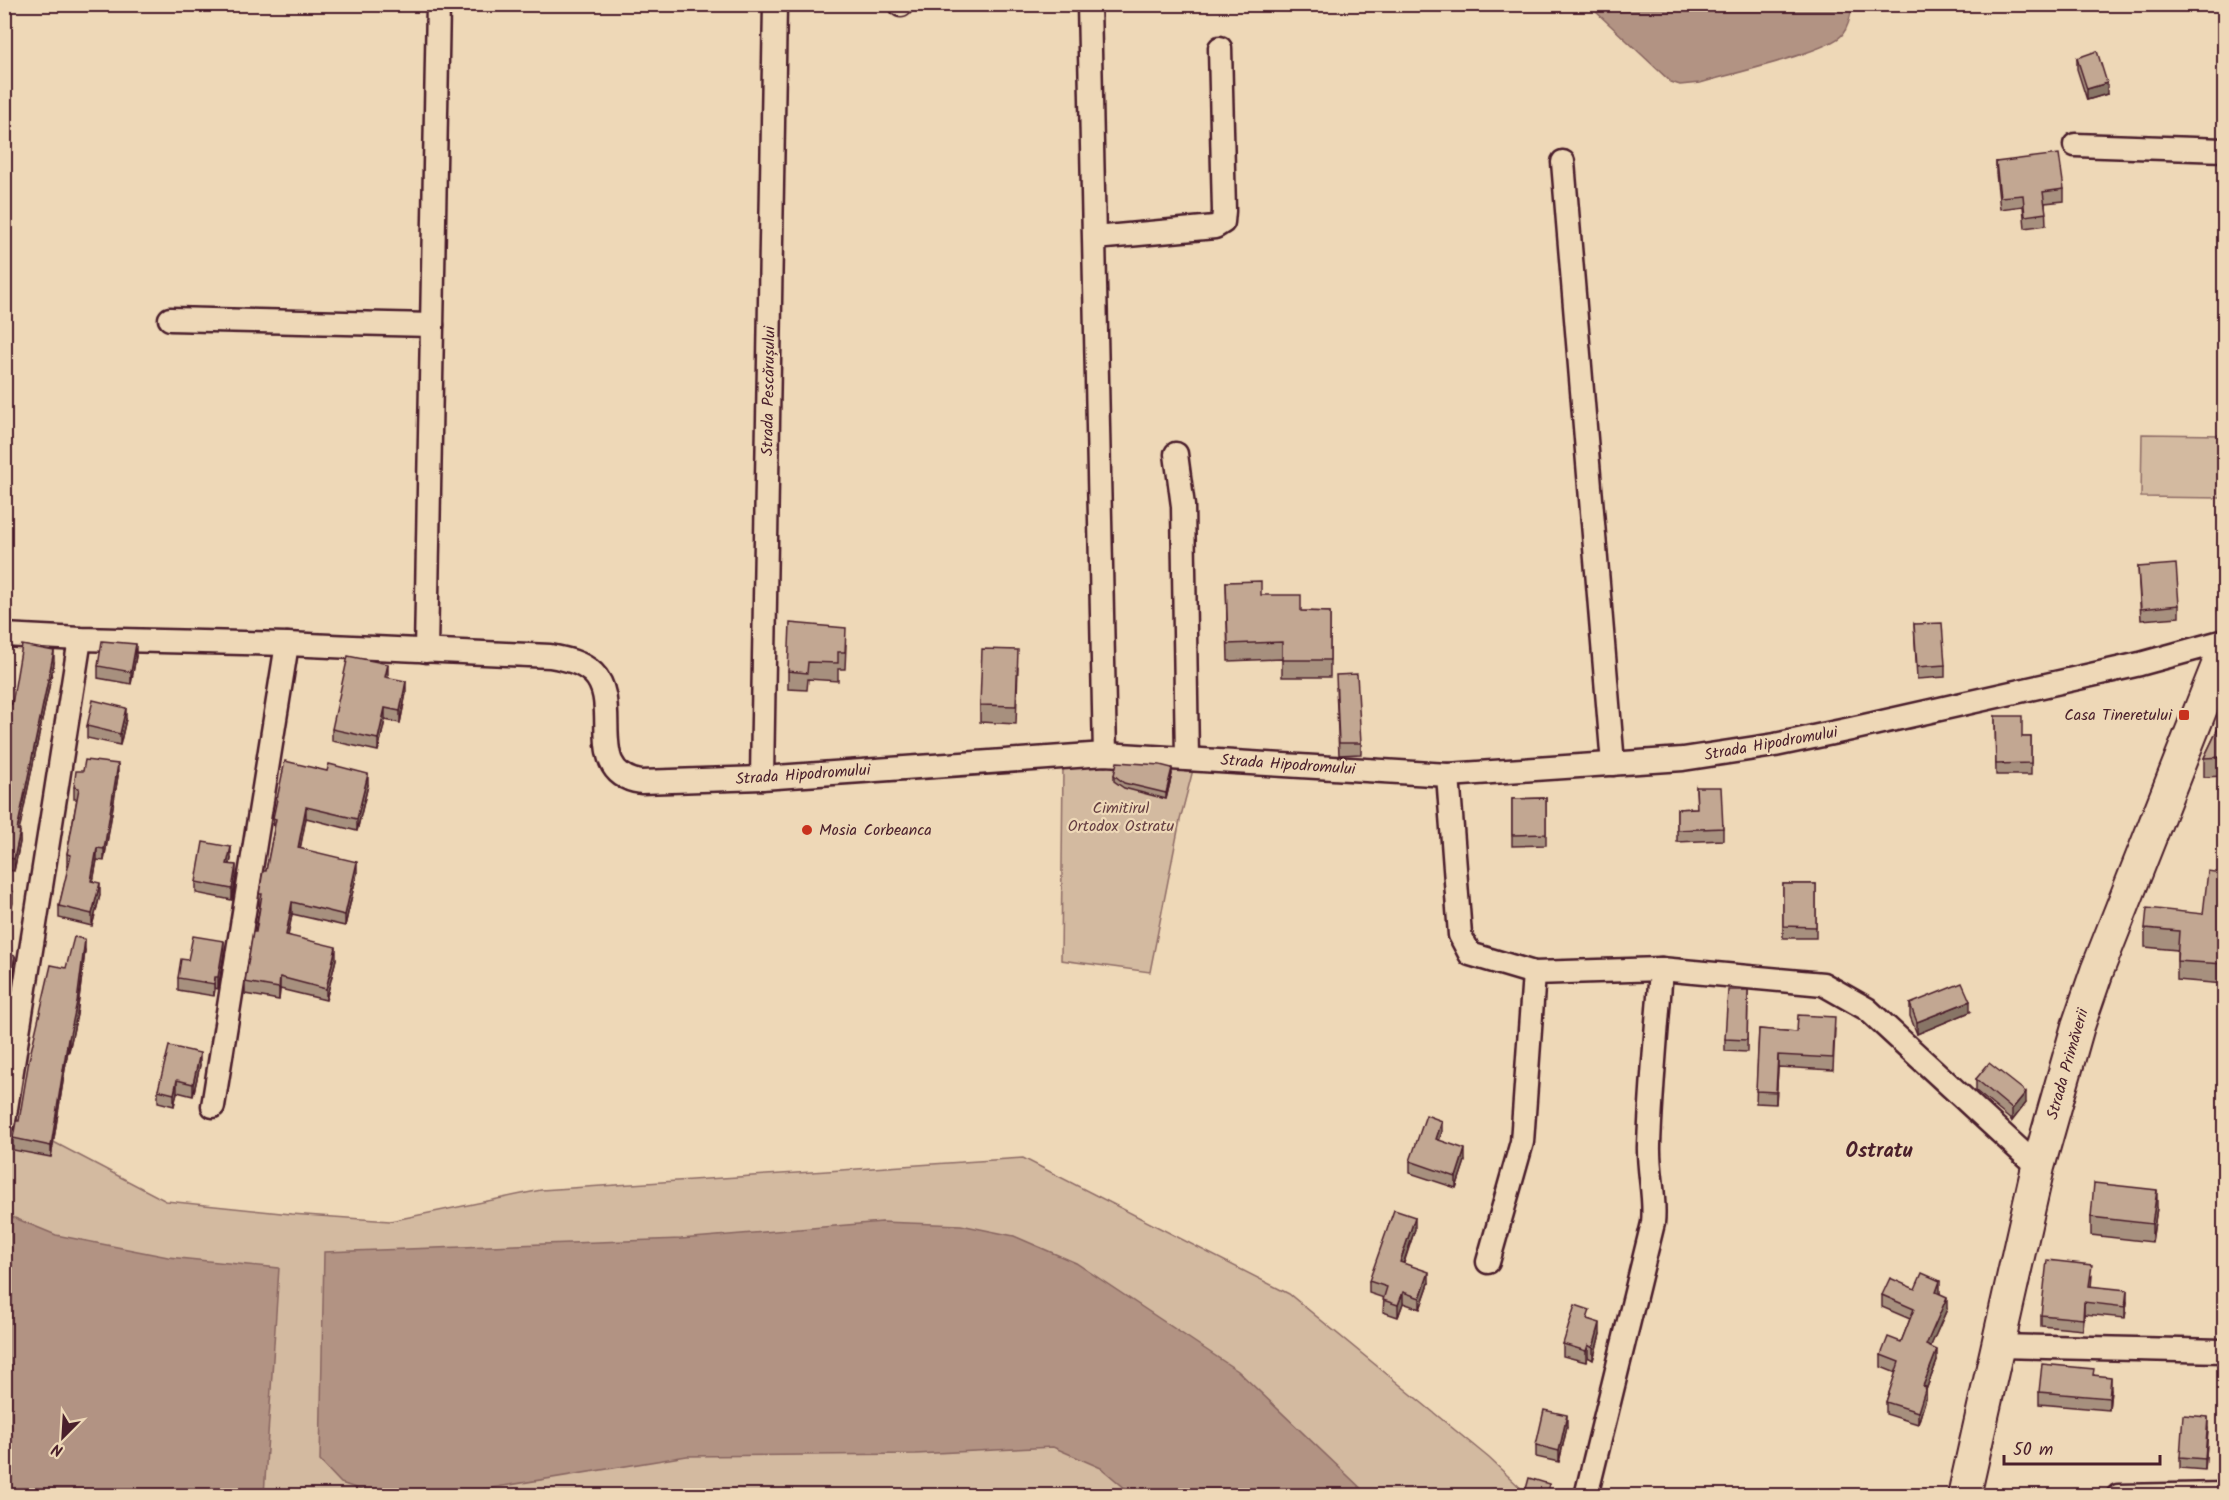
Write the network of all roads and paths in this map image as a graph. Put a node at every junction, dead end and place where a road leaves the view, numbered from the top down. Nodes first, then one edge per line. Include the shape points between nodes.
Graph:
1 (438, 4) edge
2 (775, 4) edge
3 (1089, 4) edge
4 (1220, 48) dead end
5 (2074, 144) dead end
6 (2224, 150) edge
7 (1563, 162) dead end
8 (1095, 238) junction
9 (170, 320) dead end
10 (432, 325) junction
11 (1176, 454) dead end
12 (4, 635) edge
13 (80, 639) junction
14 (2224, 641) edge
15 (287, 644) junction
16 (2224, 650) edge
17 (426, 651) junction
18 (1105, 754) junction
19 (1187, 759) junction
20 (1613, 764) junction
21 (1448, 775) junction
22 (762, 778) junction
23 (1661, 969) junction
24 (1534, 973) junction
25 (213, 1106) dead end
26 (4, 1121) edge
27 (2038, 1167) junction
28 (1488, 1262) dead end
29 (1998, 1346) junction
30 (2224, 1351) edge
31 (2224, 1494) edge
32 (1586, 1496) edge
33 (1964, 1496) edge
34 (2118, 1496) edge

1 - 10 street
2 - 22 street, Strada Pescărușului
3 - 8 street
4 - 8 street via 1223,222 1215,227
5 - 6 street
7 - 20 street
8 - 18 street
9 - 10 street
10 - 17 street
11 - 19 street via 1183,506
12 - 13 street, Strada Hipodromului
13 - 15 street, Strada Hipodromului
13 - 26 street
14 - 20 street, Strada Hipodromului via 2140,664 1775,745 1683,759
15 - 17 street, Strada Hipodromului
15 - 25 street
16 - 27 main road, Strada Primăverii via 2097,971
17 - 22 street, Strada Hipodromului via 550,656 576,661 603,686 609,753 614,770 628,780
18 - 19 street, Strada Hipodromului
18 - 22 street, Strada Hipodromului
19 - 21 street, Strada Hipodromului
20 - 21 street, Strada Hipodromului
21 - 24 street via 1460,935 1470,954
23 - 24 street
23 - 27 street via 1823,984 1845,995 1867,1009
23 - 32 street via 1649,1146 1653,1223
24 - 28 street via 1522,1142
27 - 29 main road, Strada Primăverii
29 - 30 street
29 - 33 main road, Strada Primăverii
31 - 34 street

